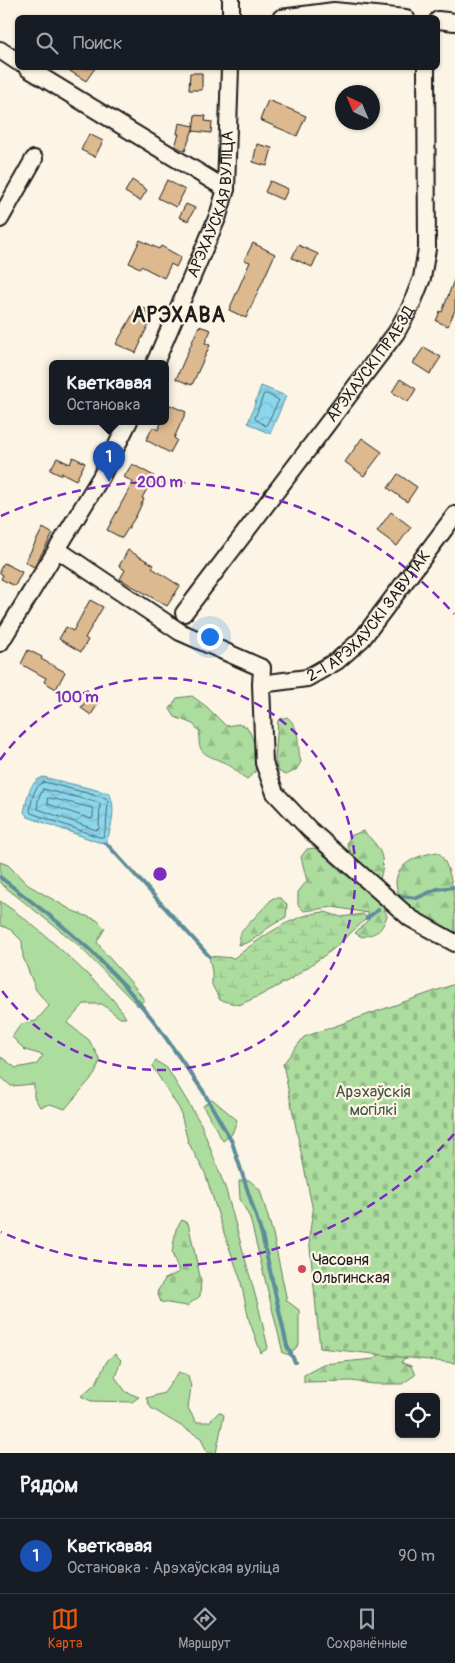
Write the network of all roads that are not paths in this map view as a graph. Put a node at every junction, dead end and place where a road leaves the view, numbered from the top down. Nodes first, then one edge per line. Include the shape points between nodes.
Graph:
1 (231, 0) edge
2 (231, 15) edge
3 (304, 15) edge
4 (375, 15) edge
5 (440, 20) edge
6 (455, 22) edge
7 (0, 50) edge
8 (15, 60) edge
9 (30, 70) edge
10 (230, 70) edge
11 (426, 70) edge
12 (34, 160) dead end
13 (226, 189) junction
14 (0, 220) edge
15 (156, 360) edge
16 (127, 425) edge
17 (455, 515) edge
18 (58, 550) junction
19 (184, 613) dead end
20 (0, 643) edge
21 (261, 684) junction
22 (455, 943) edge

1 - 2 street
3 - 4 street via 334,11
5 - 6 street
7 - 8 street
9 - 13 street
10 - 13 street, АРЭХАЎСКАЯ ВУЛІЦА
11 - 19 street, АРЭХАЎСКІ ПРАЕЗД via 427,249 422,278 411,306 396,333
12 - 14 street
13 - 15 street, АРЭХАЎСКАЯ ВУЛІЦА via 218,216
16 - 18 street
17 - 21 street, 2-І АРЭХАЎСКІ ЗАВУЛАК via 362,639 343,656 307,678
18 - 20 street
18 - 21 street via 180,632 262,668
21 - 22 street via 264,763 274,793 309,829 410,918

